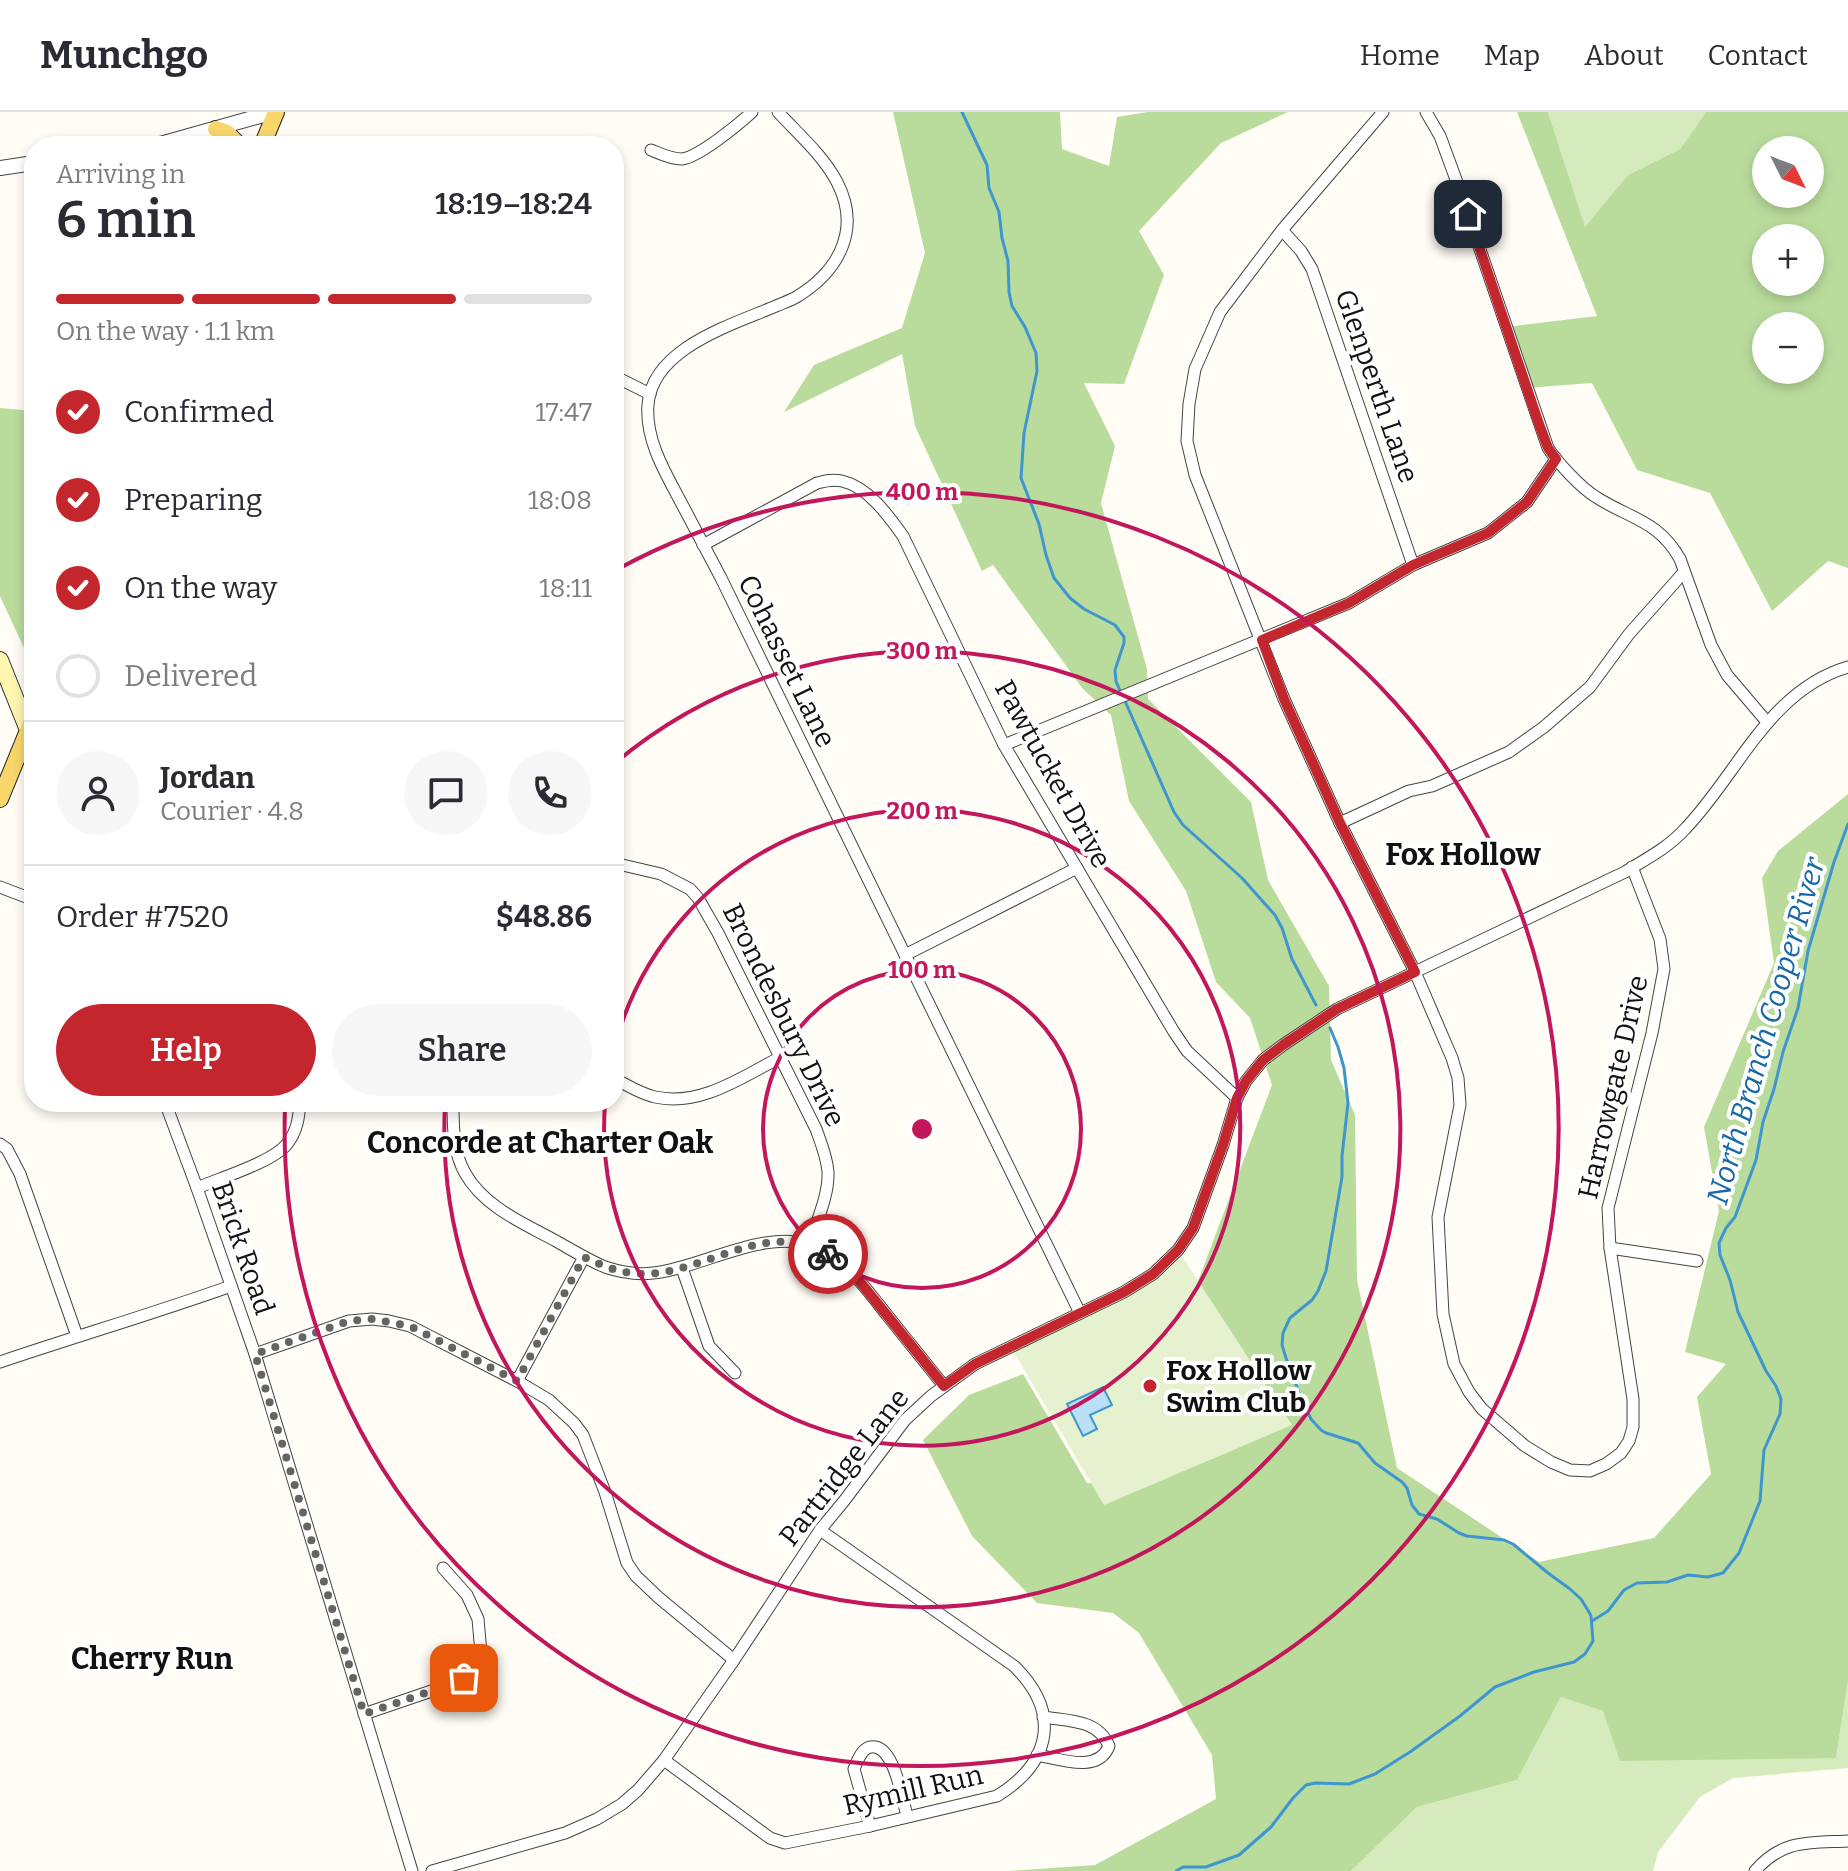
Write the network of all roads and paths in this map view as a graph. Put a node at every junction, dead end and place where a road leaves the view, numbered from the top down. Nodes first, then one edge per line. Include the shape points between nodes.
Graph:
1 (275, 112) edge
2 (752, 112) edge
3 (778, 112) edge
4 (1383, 112) edge
5 (1426, 112) edge
6 (216, 129) junction
7 (190, 136) edge
8 (230, 136) edge
9 (266, 136) edge
10 (651, 150) dead end
11 (24, 164) edge
12 (0, 168) edge
13 (1282, 230) junction
14 (624, 381) edge
15 (650, 394) junction
16 (1556, 459) junction
17 (703, 545) junction
18 (1413, 565) junction
19 (1684, 572) junction
20 (1262, 640) junction
21 (0, 660) edge
22 (1848, 667) edge
23 (24, 709) edge
24 (1767, 722) junction
25 (24, 740) edge
26 (1004, 745) junction
27 (0, 799) edge
28 (1340, 823) junction
29 (624, 865) edge
30 (1632, 867) junction
31 (1077, 868) junction
32 (0, 887) edge
33 (24, 896) edge
34 (905, 955) junction
35 (1415, 972) junction
36 (779, 1058) junction
37 (624, 1083) edge
38 (1237, 1098) junction
39 (169, 1112) edge
40 (298, 1112) edge
41 (453, 1112) edge
42 (0, 1144) edge
43 (197, 1188) junction
44 (809, 1245) junction
45 (1610, 1248) junction
46 (584, 1257) junction
47 (1697, 1261) dead end
48 (682, 1268) junction
49 (231, 1286) junction
50 (1080, 1313) junction
51 (77, 1336) junction
52 (255, 1354) junction
53 (0, 1362) edge
54 (735, 1373) dead end
55 (517, 1381) junction
56 (944, 1386) junction
57 (820, 1530) junction
58 (443, 1568) dead end
59 (734, 1660) junction
60 (364, 1714) junction
61 (1043, 1717) junction
62 (1037, 1755) junction
63 (664, 1760) junction
64 (907, 1816) junction
65 (870, 1826) junction
66 (1848, 1841) edge
67 (412, 1871) edge
68 (432, 1871) edge
69 (1755, 1871) edge

1 - 6 street
1 - 9 main road
2 - 10 street via 688,158
3 - 15 street via 820,157 844,198 847,234 842,250 824,275 798,296 684,349 659,374
4 - 13 street, Harrowgate Drive
5 - 16 street via 1440,136 1539,424
6 - 7 street
6 - 8 main road
11 - 12 street
13 - 18 street, Glenperth Lane via 1312,269
13 - 20 street, Harrowgate Drive via 1220,312 1195,369 1187,441 1195,475
14 - 15 street
15 - 17 street, Cohasset Lane via 650,431 660,462
16 - 18 street via 1527,502 1488,533
16 - 19 street via 1594,496 1664,536
17 - 26 street, Pawtucket Drive via 817,483 845,481 867,494 903,536
17 - 34 street, Cohasset Lane
18 - 20 street via 1349,603
19 - 24 street via 1727,675
19 - 28 street via 1590,687 1544,727 1509,752
20 - 26 street
20 - 28 street, Harrowgate Drive
21 - 23 main road
22 - 24 street, Partridge Lane via 1812,683
24 - 30 street, Partridge Lane via 1683,832
25 - 27 main road
26 - 31 street, Pawtucket Drive
28 - 35 street, Harrowgate Drive
29 - 36 street, Brondesbury Drive via 677,881 698,898
30 - 35 street, Partridge Lane
30 - 45 street, Harrowgate Drive via 1660,939 1664,969 1608,1208
31 - 34 street
31 - 38 street, Pawtucket Drive via 1187,1051
32 - 33 street
34 - 50 street, Cohasset Lane
35 - 38 street, Partridge Lane via 1337,1009 1283,1045 1263,1060
35 - 45 street, Harrowgate Drive via 1458,1078 1460,1105 1438,1217 1443,1314 1454,1364 1469,1392 1503,1429 1570,1470 1590,1471 1606,1464 1621,1453 1633,1427
36 - 37 street via 706,1095 655,1097
36 - 44 street, Brondesbury Drive via 816,1129 828,1173
38 - 50 street, Partridge Lane via 1193,1228 1178,1250 1153,1274
39 - 43 street, Brick Road
40 - 43 street via 286,1146
41 - 46 street via 458,1157 473,1185 501,1210
42 - 51 street via 20,1174
43 - 49 street, Brick Road
44 - 48 street via 741,1248
44 - 56 street via 838,1260 857,1278
45 - 47 street
46 - 48 street via 632,1273
46 - 55 street
48 - 54 street via 709,1346
49 - 51 street
49 - 52 street, Brick Road
50 - 56 street, Partridge Lane via 975,1364
51 - 53 street
52 - 55 street via 349,1321 372,1319 410,1326
52 - 60 street, Brick Road
55 - 59 street via 549,1400 583,1435 636,1576
56 - 57 street, Partridge Lane via 905,1420
57 - 59 street, Partridge Lane
57 - 61 street via 1014,1666 1028,1679
58 - 60 street via 467,1595 478,1619 481,1653 473,1669 449,1685
59 - 63 street, Partridge Lane
60 - 67 street, Brick Road
61 - 62 street, Rymill Run via 1046,1730
61 - 62 street via 1096,1728 1109,1746 1097,1761 1086,1763
62 - 64 street, Rymill Run via 1014,1785 997,1796
63 - 65 street, Rymill Run via 770,1838 785,1843
63 - 68 street, Partridge Lane via 638,1790 597,1819
64 - 65 street, Rymill Run
64 - 65 street via 891,1761 886,1752 870,1747 854,1769
66 - 69 street via 1800,1844 1773,1853

